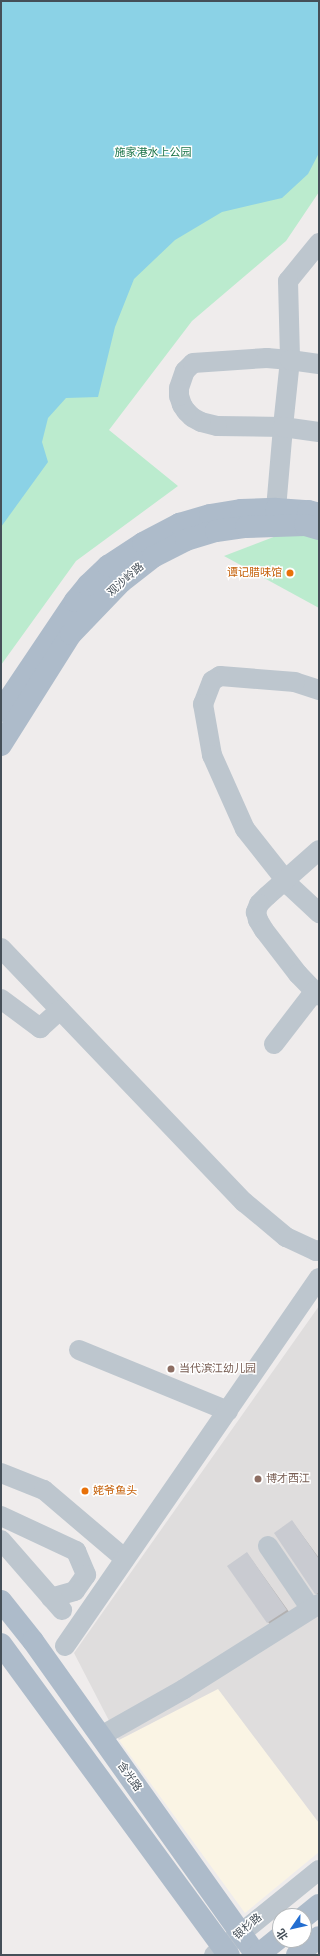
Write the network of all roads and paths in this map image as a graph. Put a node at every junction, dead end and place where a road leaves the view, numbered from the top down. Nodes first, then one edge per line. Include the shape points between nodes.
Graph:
1 (319, 243) edge
2 (290, 360) junction
3 (319, 364) edge
4 (283, 427) junction
5 (319, 432) edge
6 (276, 508) junction
7 (319, 514) edge
8 (319, 529) edge
9 (319, 690) edge
10 (1, 711) edge
11 (1, 746) edge
12 (319, 850) edge
13 (286, 880) junction
14 (319, 913) edge
15 (1, 948) edge
16 (317, 994) edge
17 (1, 999) edge
18 (60, 1010) junction
19 (274, 1044) dead end
20 (319, 1250) edge
21 (319, 1278) edge
22 (79, 1350) dead end
23 (228, 1411) junction
24 (1, 1473) edge
25 (1, 1516) edge
26 (1, 1540) edge
27 (268, 1546) dead end
28 (125, 1559) junction
29 (1, 1601) edge
30 (315, 1607) edge
31 (1, 1644) edge
32 (66, 1646) dead end
33 (101, 1736) junction
34 (319, 1870) edge
35 (240, 1934) junction
36 (319, 1937) edge
37 (272, 1943) edge
38 (222, 1953) edge
39 (257, 1955) edge
40 (297, 1955) edge

1 - 2 street via 288,281
2 - 3 street
2 - 4 street
2 - 4 street via 267,358 193,363 184,371 179,388 182,405 192,417 201,422 217,426
4 - 5 street
4 - 6 street
6 - 7 main road, 观沙岭路
6 - 10 main road, 观沙岭路 via 210,515 179,524 108,566 74,601
8 - 11 main road, 观沙岭路 via 305,526 246,527 216,531 186,540 153,557 121,582 71,634
9 - 13 street via 296,682 220,676 212,682 203,704 212,755 245,829
12 - 13 street
13 - 14 street
13 - 16 street via 259,904 256,912 258,920 298,974
15 - 18 street
16 - 19 street
17 - 18 street via 40,1028
18 - 20 street via 244,1202 286,1237 316,1251
21 - 23 street
22 - 23 street
23 - 28 street
24 - 28 street via 44,1490
25 - 26 street via 76,1551 86,1575 75,1591 56,1604
27 - 30 street
28 - 32 street
29 - 33 main road, 含光路
30 - 33 street via 184,1689
31 - 38 main road
33 - 35 main road, 含光路
34 - 35 street, 银杉路
35 - 38 street, 银杉路
35 - 39 main road, 含光路
36 - 40 main road
37 - 39 main road

